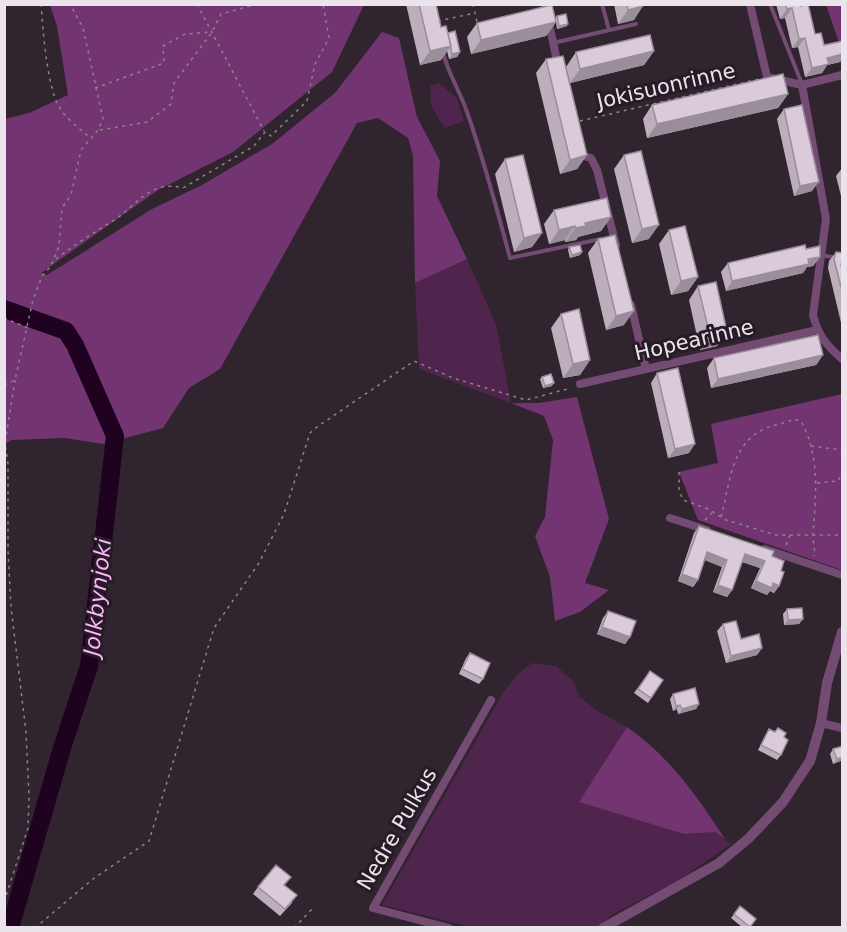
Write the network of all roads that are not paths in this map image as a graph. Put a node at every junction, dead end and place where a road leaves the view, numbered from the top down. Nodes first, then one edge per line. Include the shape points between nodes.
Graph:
1 (545, 4) edge
2 (602, 4) edge
3 (750, 4) edge
4 (770, 4) edge
5 (636, 24) edge
6 (609, 30) junction
7 (441, 42) edge
8 (553, 43) junction
9 (560, 71) edge
10 (843, 75) edge
11 (802, 85) junction
12 (577, 144) edge
13 (614, 236) junction
14 (821, 255) junction
15 (619, 258) edge
16 (843, 259) edge
17 (627, 291) edge
18 (817, 330) junction
19 (843, 358) edge
20 (646, 369) junction
21 (580, 384) road end
22 (670, 518) dead end
23 (718, 534) edge
24 (750, 544) edge
25 (843, 575) edge
26 (843, 632) edge
27 (491, 700) dead end
28 (820, 723) junction
29 (843, 728) edge
30 (449, 927) edge
31 (603, 927) edge

1 - 8 street
2 - 6 lane
3 - 11 street via 767,78
4 - 11 lane
5 - 6 lane
6 - 8 lane
7 - 13 lane via 448,73 466,108 488,173 510,258
8 - 9 street
10 - 11 street
11 - 14 street via 826,219
12 - 13 street via 580,155 591,158 597,170
13 - 15 street
14 - 16 lane
14 - 18 street via 813,315
17 - 20 street
18 - 19 street via 826,345
18 - 20 street, Hopearinne
20 - 21 street, Hopearinne
22 - 23 street
24 - 25 street
26 - 28 street via 827,683
27 - 30 street, Nedre Pulkus via 373,908
28 - 29 street
28 - 31 street via 801,778 749,838 690,881

